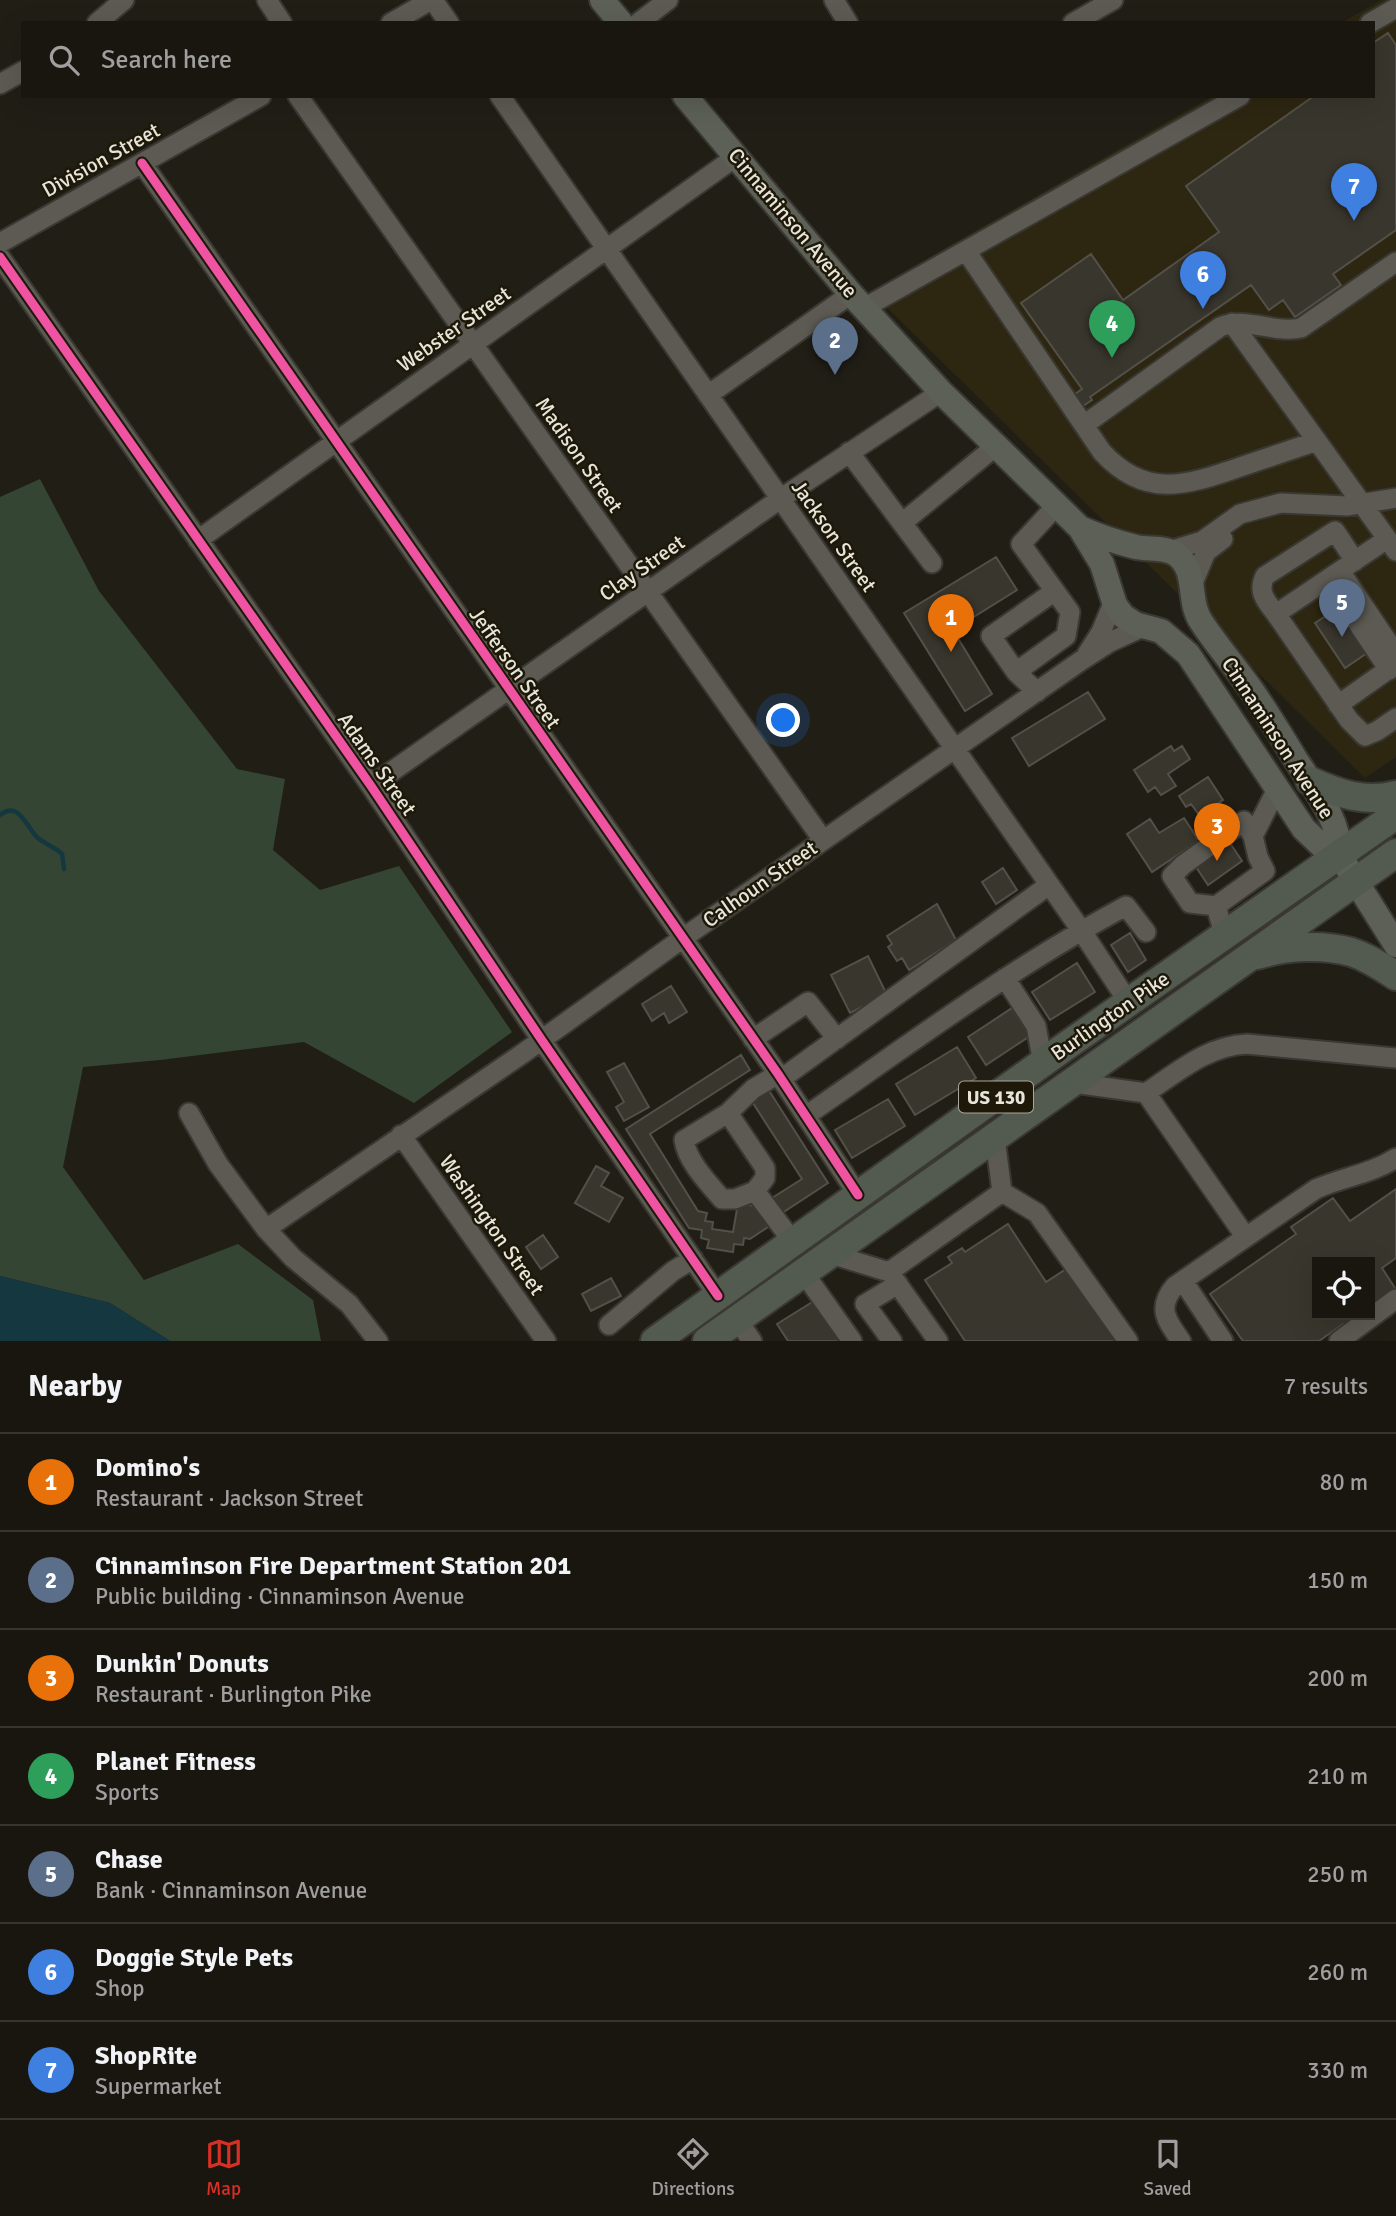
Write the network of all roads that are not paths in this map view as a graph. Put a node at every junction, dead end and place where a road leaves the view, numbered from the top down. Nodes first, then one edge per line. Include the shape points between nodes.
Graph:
1 (124, 0) edge
2 (267, 0) edge
3 (432, 0) edge
4 (602, 0) edge
5 (668, 0) edge
6 (834, 0) edge
7 (1113, 0) edge
8 (1396, 8) edge
9 (99, 21) edge
10 (281, 21) edge
11 (395, 21) edge
12 (448, 21) edge
13 (619, 21) edge
14 (641, 21) edge
15 (847, 21) edge
16 (1076, 21) edge
17 (1373, 21) edge
18 (21, 72) edge
19 (0, 84) edge
20 (257, 98) edge
21 (299, 98) edge
22 (501, 98) edge
23 (687, 98) edge
24 (1236, 98) edge
25 (737, 156) junction
26 (142, 163) junction
27 (0, 243) edge
28 (606, 249) junction
29 (965, 251) junction
30 (0, 257) edge
31 (1396, 262) edge
32 (858, 301) junction
33 (1232, 323) junction
34 (472, 344) junction
35 (942, 392) junction
36 (708, 395) junction
37 (1084, 425) junction
38 (1317, 441) junction
39 (336, 442) junction
40 (996, 446) junction
41 (849, 452) junction
42 (1396, 498) edge
43 (780, 499) junction
44 (1362, 504) junction
45 (1057, 505) junction
46 (1266, 508) junction
47 (902, 523) junction
48 (1080, 528) junction
49 (198, 540) junction
50 (1391, 545) edge
51 (1140, 548) junction
52 (1169, 551) junction
53 (932, 563) dead end
54 (1341, 570) junction
55 (1055, 591) junction
56 (648, 592) junction
57 (1112, 592) junction
58 (1191, 592) junction
59 (1276, 614) junction
60 (1148, 627) junction
61 (1082, 660) junction
62 (1394, 662) edge
63 (1016, 672) junction
64 (509, 690) junction
65 (1037, 692) junction
66 (1338, 705) junction
67 (1396, 718) edge
68 (955, 749) junction
69 (1310, 781) junction
70 (372, 786) junction
71 (1277, 789) junction
72 (1396, 795) edge
73 (1396, 815) edge
74 (1253, 836) junction
75 (823, 841) junction
76 (1396, 853) edge
77 (1340, 856) junction
78 (1265, 871) junction
79 (1355, 881) junction
80 (1049, 885) junction
81 (1296, 885) junction
82 (1216, 906) junction
83 (1081, 930) junction
84 (1146, 932) dead end
85 (1225, 937) junction
86 (683, 938) junction
87 (1396, 945) edge
88 (1247, 958) junction
89 (1396, 976) edge
90 (1005, 978) junction
91 (1129, 1003) junction
92 (1036, 1026) junction
93 (541, 1039) junction
94 (754, 1039) junction
95 (837, 1039) junction
96 (1066, 1046) junction
97 (1396, 1058) edge
98 (1043, 1063) junction
99 (779, 1076) junction
100 (1074, 1083) junction
101 (1146, 1093) junction
102 (189, 1113) dead end
103 (728, 1113) junction
104 (807, 1115) junction
105 (401, 1135) junction
106 (995, 1138) junction
107 (1396, 1158) edge
108 (755, 1191) junction
109 (1002, 1192) junction
110 (858, 1195) junction
111 (266, 1228) junction
112 (1245, 1236) junction
113 (793, 1242) junction
114 (831, 1254) junction
115 (693, 1259) junction
116 (804, 1273) junction
117 (893, 1278) junction
118 (1182, 1281) junction
119 (718, 1296) junction
120 (1396, 1299) edge
121 (609, 1325) dead end
122 (745, 1330) edge
123 (378, 1341) edge
124 (546, 1341) edge
125 (655, 1341) edge
126 (707, 1341) edge
127 (852, 1341) edge
128 (892, 1341) edge
129 (938, 1341) edge
130 (1128, 1341) edge
131 (1181, 1341) edge
132 (1223, 1341) edge
133 (1339, 1341) edge

1 - 9 street
2 - 10 street
3 - 11 street
3 - 12 street
4 - 13 main road
5 - 14 street
6 - 15 street
7 - 16 street
8 - 17 street
18 - 19 street
20 - 26 street, Division Street
21 - 34 street, Madison Street
22 - 28 street, Jackson Street
23 - 25 main road, Cinnaminson Avenue
24 - 29 street
25 - 28 street, Webster Street
25 - 32 main road, Cinnaminson Avenue
26 - 27 street, Division Street
26 - 39 street, Jefferson Street
28 - 34 street, Webster Street
28 - 36 street, Jackson Street
29 - 32 street
29 - 37 street
30 - 49 street, Adams Street
31 - 33 street via 1301,328
32 - 35 main road, Cinnaminson Avenue
32 - 36 street
33 - 37 street via 1220,327
33 - 38 street
34 - 39 street, Webster Street
34 - 56 street, Madison Street
35 - 40 main road, Cinnaminson Avenue
35 - 41 street, Clay Street
36 - 43 street, Jackson Street
37 - 38 street via 1102,452 1122,470 1165,485 1193,482
38 - 44 street
39 - 49 street, Webster Street
39 - 64 street, Jefferson Street
40 - 45 main road, Cinnaminson Avenue
40 - 47 street
41 - 43 street, Clay Street
41 - 47 street
42 - 44 street, Calhoun Street
43 - 56 street, Clay Street
43 - 68 street, Jackson Street
44 - 46 street, Calhoun Street via 1281,503
44 - 50 street
45 - 48 main road, Cinnaminson Avenue
45 - 55 street via 1021,544
46 - 52 street, Calhoun Street via 1240,514 1202,541
46 - 58 street, Calhoun Street via 1206,552
47 - 53 street
48 - 51 main road, Cinnaminson Avenue
48 - 57 main road, Cinnaminson Avenue
49 - 70 street, Adams Street
50 - 54 street
51 - 52 main road, Cinnaminson Avenue
51 - 57 main road, Calhoun Street via 1119,562
52 - 58 main road, Cinnaminson Avenue via 1186,567
54 - 59 street
54 - 59 street via 1335,531 1265,576 1262,595
54 - 62 street
55 - 63 street via 1070,612 1066,636
55 - 63 street via 991,636
56 - 64 street, Clay Street
56 - 75 street, Madison Street
57 - 60 main road, Cinnaminson Avenue via 1129,621
57 - 61 street, Calhoun Street via 1097,641
58 - 60 main road, Calhoun Street via 1177,618
58 - 69 main road, Cinnaminson Avenue via 1197,617
59 - 66 street
60 - 61 street, Calhoun Street via 1110,642
60 - 71 main road, Cinnaminson Avenue via 1167,635 1188,654
61 - 65 street, Calhoun Street
62 - 66 street
63 - 65 street
64 - 70 street, Clay Street
64 - 86 street, Jefferson Street
65 - 68 street, Calhoun Street
66 - 67 street via 1365,736
68 - 75 street, Calhoun Street
68 - 80 street, Jackson Street
69 - 72 highway via 1347,796
69 - 77 main road, Cinnaminson Avenue via 1332,818
70 - 93 street, Adams Street
71 - 74 street
71 - 77 main road, Cinnaminson Avenue via 1313,839
73 - 77 highway, Burlington Pike / US 130
74 - 78 street
74 - 82 street via 1244,821 1172,876 1190,903
75 - 86 street, Calhoun Street
76 - 79 highway, Burlington Pike / US 130
77 - 79 main road
77 - 81 highway, Burlington Pike / US 130
78 - 81 street
78 - 82 street
79 - 87 main road
79 - 88 highway, Burlington Pike / US 130
80 - 83 street, Jackson Street
80 - 95 street
81 - 85 highway, Burlington Pike / US 130
82 - 85 street
83 - 84 street via 1126,906
83 - 90 street
83 - 91 street, Jackson Street
85 - 91 highway, Burlington Pike / US 130
86 - 93 street, Calhoun Street
86 - 94 street, Jefferson Street
88 - 89 highway via 1275,950 1335,949 1370,960
88 - 100 highway, Burlington Pike / US 130
90 - 92 street
90 - 104 street
91 - 96 highway, Burlington Pike / US 130
92 - 96 street
92 - 98 street
93 - 105 street, Calhoun Street
93 - 115 street, Adams Street
94 - 95 street via 808,1002
94 - 99 street, Jefferson Street
95 - 99 street
96 - 98 highway, Burlington Pike / US 130
97 - 101 street via 1229,1045 1201,1055
98 - 110 highway, Burlington Pike / US 130
99 - 103 street via 753,1089
99 - 104 street, Jefferson Street
100 - 101 street
100 - 106 highway, Burlington Pike / US 130
101 - 112 street
102 - 111 street via 218,1164
103 - 108 street via 765,1168 765,1178
103 - 108 street via 684,1140 685,1149 722,1199
104 - 110 street, Jefferson Street
105 - 111 street, Calhoun Street
105 - 124 street, Washington Street
106 - 109 street
106 - 114 highway, Burlington Pike / US 130
107 - 112 street via 1316,1189
108 - 113 street
109 - 117 street
109 - 130 street via 1037,1213
110 - 113 highway, Burlington Pike / US 130
111 - 123 street via 293,1258 349,1304
112 - 118 street
113 - 119 highway, Burlington Pike / US 130
114 - 116 highway, Burlington Pike / US 130
114 - 117 street
115 - 119 street, Adams Street
115 - 121 street
116 - 122 highway, Burlington Pike / US 130
116 - 127 street
117 - 128 street via 865,1304
117 - 129 street
118 - 131 street via 1168,1295 1164,1307
118 - 132 street
119 - 125 highway, Burlington Pike / US 130
120 - 133 street
122 - 126 highway, Burlington Pike / US 130

